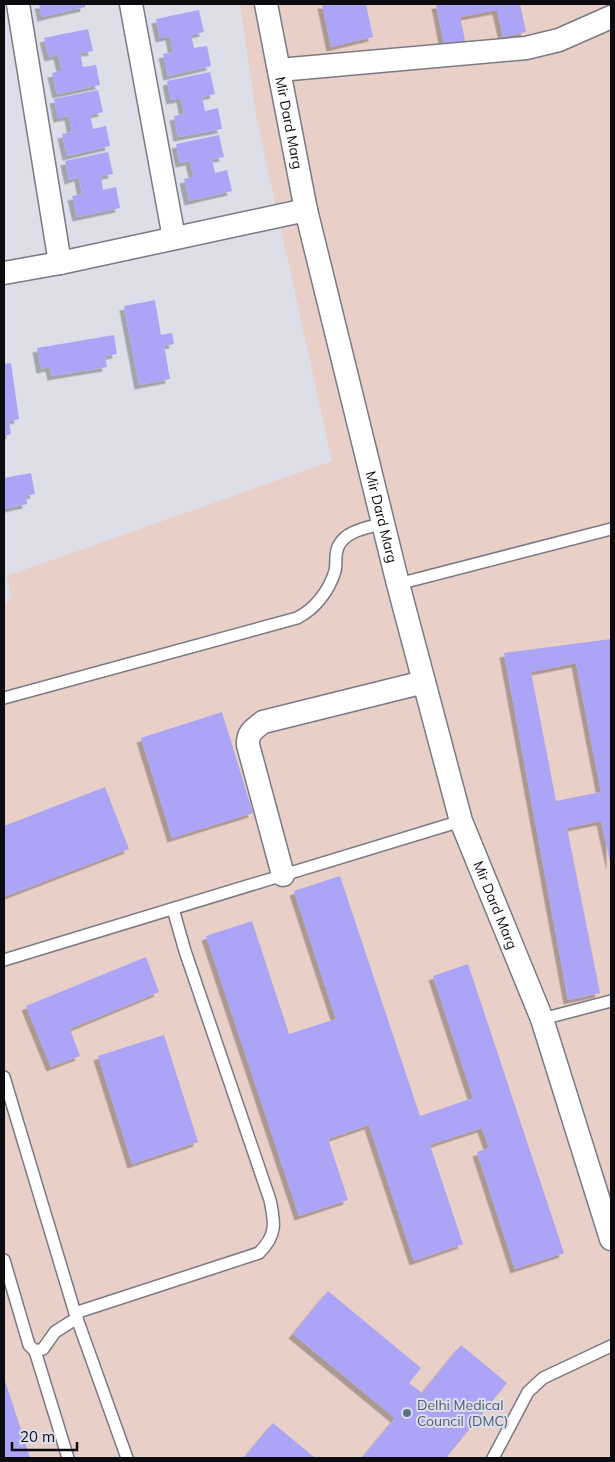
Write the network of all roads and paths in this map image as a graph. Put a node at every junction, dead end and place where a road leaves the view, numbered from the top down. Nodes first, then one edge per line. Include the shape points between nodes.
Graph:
1 (18, 4) edge
2 (131, 4) edge
3 (266, 4) edge
4 (611, 17) edge
5 (279, 70) junction
6 (306, 210) junction
7 (174, 238) junction
8 (60, 263) junction
9 (4, 273) edge
10 (383, 523) junction
11 (611, 529) edge
12 (398, 584) junction
13 (424, 682) junction
14 (4, 698) edge
15 (461, 821) junction
16 (283, 875) junction
17 (173, 910) junction
18 (4, 960) edge
19 (611, 1001) edge
20 (542, 1019) junction
21 (4, 1077) edge
22 (611, 1239) edge
23 (4, 1260) edge
24 (76, 1315) junction
25 (611, 1346) edge
26 (35, 1351) junction
27 (68, 1458) edge
28 (127, 1458) edge
29 (493, 1458) edge

1 - 8 street
2 - 7 street
3 - 5 street, Mir Dard Marg
4 - 5 street via 559,40 526,48
5 - 6 street, Mir Dard Marg
6 - 7 street
6 - 10 street, Mir Dard Marg
7 - 8 street
8 - 9 street
10 - 12 street, Mir Dard Marg
10 - 14 lane via 355,531 339,544 335,571 324,594 309,612 297,618
11 - 12 lane
12 - 13 street, Mir Dard Marg
13 - 15 street, Mir Dard Marg
13 - 16 street via 263,722 251,732 248,745
15 - 16 lane
15 - 20 street, Mir Dard Marg
16 - 17 lane
17 - 18 lane
17 - 24 lane via 270,1200 274,1229 269,1243 259,1253
19 - 20 lane
20 - 22 street, Mir Dard Marg
21 - 24 lane
23 - 26 lane via 29,1345
24 - 26 lane via 55,1332 43,1349
24 - 28 lane
25 - 29 lane via 543,1378 528,1392
26 - 27 lane

